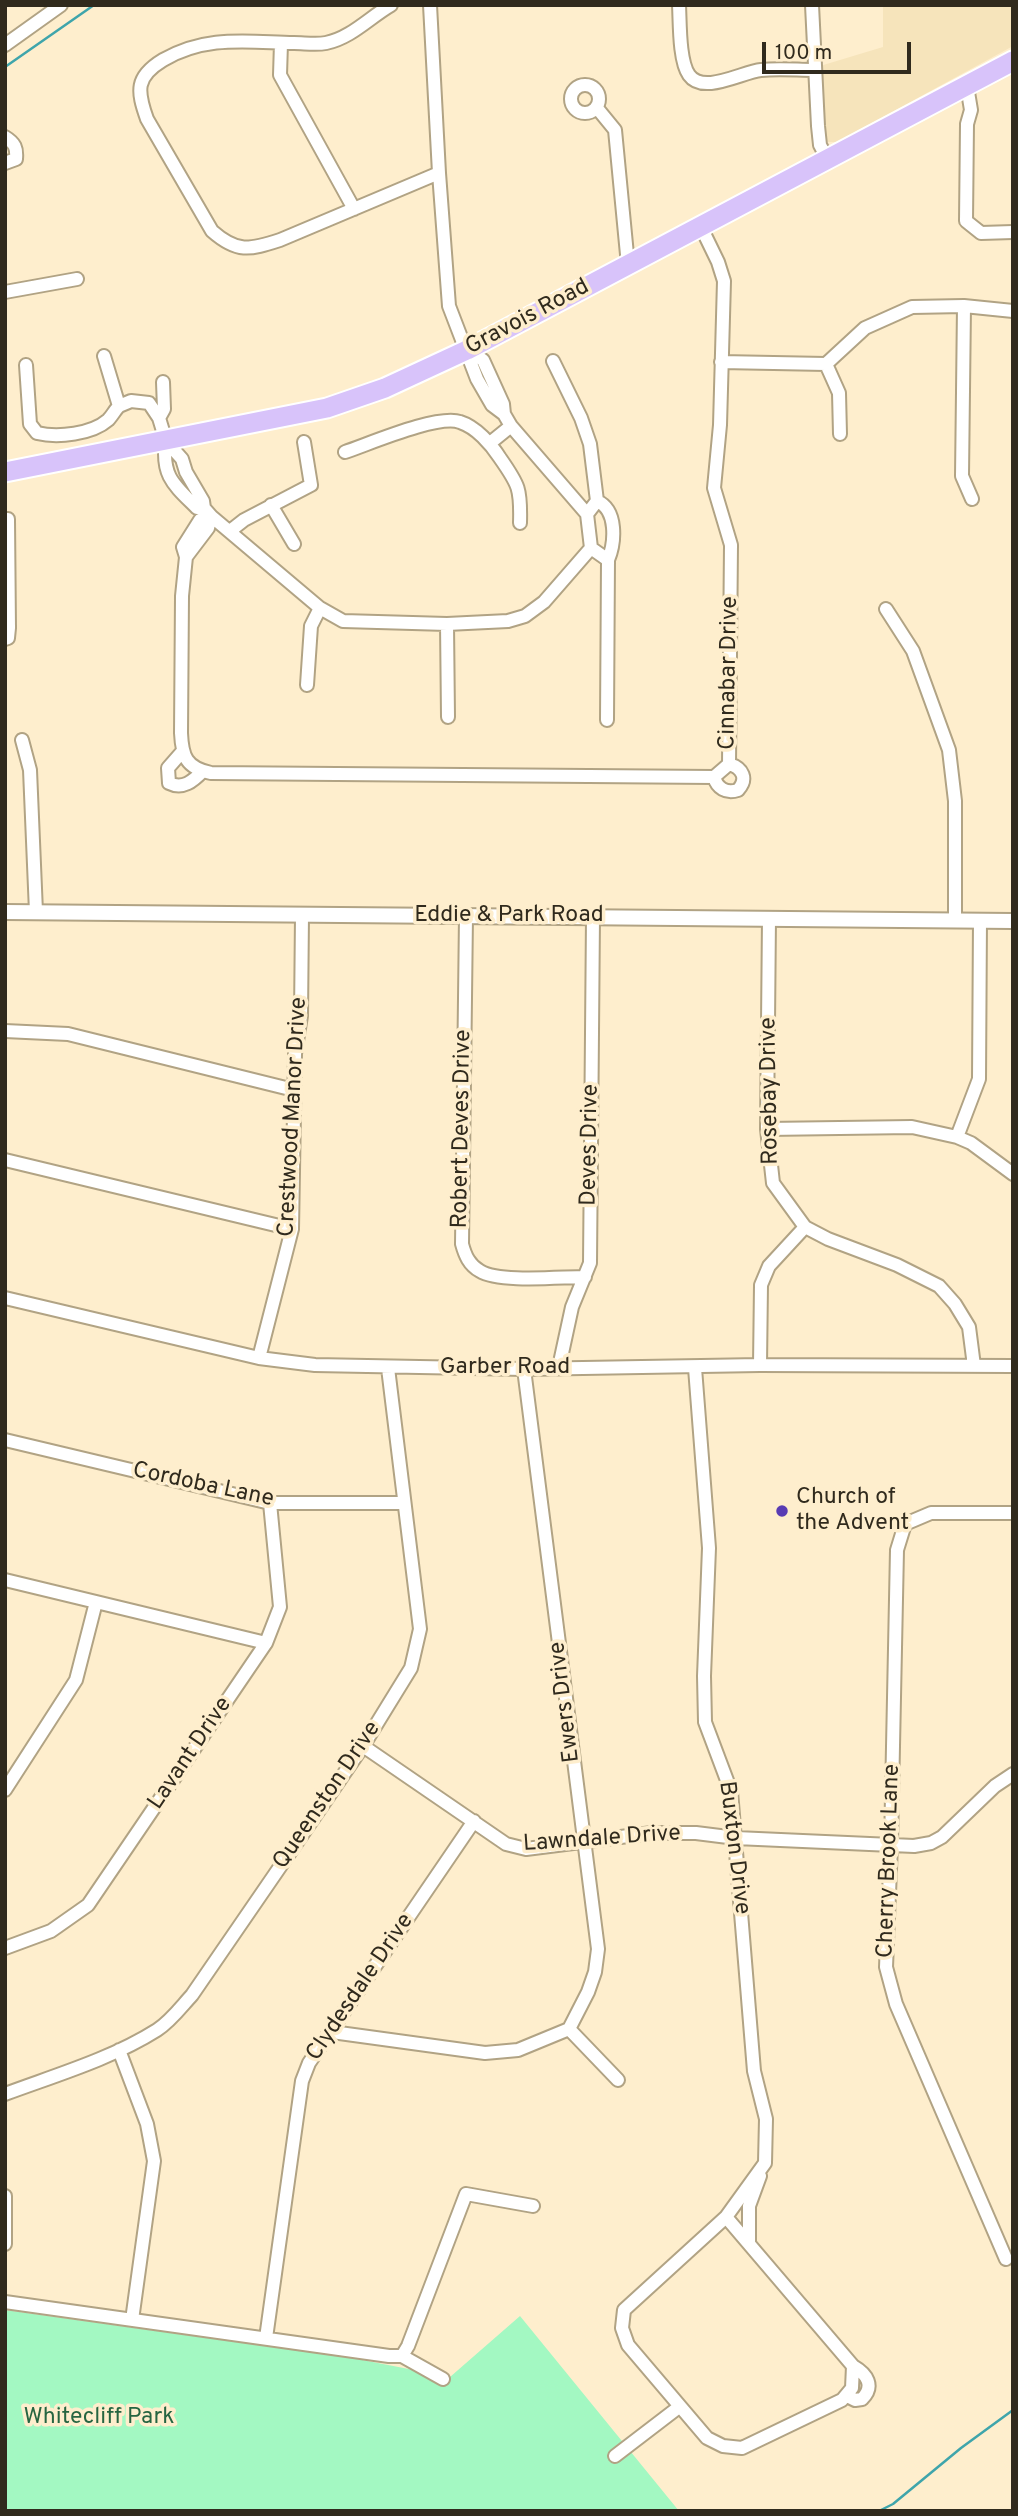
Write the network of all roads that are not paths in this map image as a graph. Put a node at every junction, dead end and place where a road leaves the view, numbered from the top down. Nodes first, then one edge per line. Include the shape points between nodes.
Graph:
1 (61, 5) edge
2 (391, 5) edge
3 (430, 5) edge
4 (679, 5) edge
5 (812, 5) edge
6 (281, 43) junction
7 (5, 46) edge
8 (1013, 61) edge
9 (815, 70) junction
10 (967, 86) junction
11 (597, 108) dead end
12 (5, 137) edge
13 (828, 160) junction
14 (5, 163) edge
15 (439, 173) junction
16 (354, 209) junction
17 (701, 227) junction
18 (1013, 232) edge
19 (628, 265) junction
20 (78, 279) dead end
21 (5, 292) edge
22 (964, 306) junction
23 (1013, 311) edge
24 (467, 350) junction
25 (104, 356) dead end
26 (553, 361) dead end
27 (721, 362) junction
28 (826, 364) junction
29 (26, 365) dead end
30 (163, 382) dead end
31 (118, 406) junction
32 (159, 418) junction
33 (511, 426) junction
34 (840, 433) dead end
35 (166, 441) junction
36 (304, 442) dead end
37 (490, 443) junction
38 (345, 452) dead end
39 (5, 472) edge
40 (972, 499) dead end
41 (597, 501) junction
42 (271, 505) junction
43 (207, 512) junction
44 (587, 514) junction
45 (5, 519) edge
46 (520, 523) dead end
47 (230, 531) junction
48 (294, 544) dead end
49 (591, 548) junction
50 (608, 560) junction
51 (320, 608) junction
52 (886, 609) dead end
53 (447, 624) junction
54 (5, 639) edge
55 (307, 685) dead end
56 (448, 717) dead end
57 (607, 720) dead end
58 (22, 740) dead end
59 (182, 752) junction
60 (729, 764) junction
61 (203, 771) junction
62 (714, 777) junction
63 (5, 912) edge
64 (36, 912) junction
65 (302, 915) junction
66 (466, 916) junction
67 (593, 917) junction
68 (769, 918) junction
69 (954, 920) junction
70 (980, 920) junction
71 (1013, 921) edge
72 (5, 1031) edge
73 (294, 1090) junction
74 (767, 1129) junction
75 (957, 1137) junction
76 (5, 1160) edge
77 (1013, 1174) edge
78 (805, 1227) junction
79 (292, 1229) junction
80 (585, 1277) junction
81 (5, 1298) edge
82 (259, 1358) junction
83 (760, 1366) junction
84 (974, 1366) junction
85 (1013, 1366) edge
86 (559, 1367) junction
87 (388, 1368) junction
88 (695, 1368) junction
89 (524, 1369) junction
90 (5, 1440) edge
91 (270, 1503) junction
92 (404, 1503) junction
93 (1013, 1513) edge
94 (5, 1580) edge
95 (96, 1602) junction
96 (266, 1643) junction
97 (363, 1746) junction
98 (1013, 1774) edge
99 (5, 1790) edge
100 (474, 1821) junction
101 (736, 1838) junction
102 (583, 1842) junction
103 (891, 1845) junction
104 (5, 1948) edge
105 (569, 2029) junction
106 (332, 2032) junction
107 (119, 2050) junction
108 (618, 2080) dead end
109 (5, 2094) edge
110 (765, 2163) junction
111 (5, 2196) edge
112 (533, 2206) dead end
113 (726, 2217) junction
114 (749, 2242) junction
115 (5, 2244) edge
116 (1006, 2259) dead end
117 (5, 2302) edge
118 (132, 2320) junction
119 (266, 2338) junction
120 (402, 2356) junction
121 (443, 2379) dead end
122 (679, 2407) junction
123 (614, 2456) dead end

1 - 7 street
2 - 6 street via 350,34 326,43
3 - 15 street
4 - 9 street via 683,60 689,76 699,82 759,70
5 - 9 street
6 - 16 street via 280,75
6 - 16 street via 216,41 192,46 152,67 140,82 147,119 212,231 228,245 254,248
8 - 10 main road, Gravois Road
9 - 13 street via 820,145
10 - 13 main road, Gravois Road
10 - 18 street via 971,110 966,220 981,233
11 - 19 street via 615,130
12 - 14 street via 16,151 16,159
13 - 17 main road, Gravois Road
15 - 16 street
15 - 24 street via 449,306
17 - 19 main road, Gravois Road
17 - 27 street, Cinnabar Drive via 724,281
19 - 24 main road, Gravois Road
20 - 21 street
22 - 23 street
22 - 28 street via 912,307 865,328
22 - 40 street via 962,476
24 - 33 street via 483,360
24 - 35 main road, Gravois Road via 327,408
25 - 31 street
26 - 41 street via 590,444
27 - 28 street
27 - 60 street, Cinnabar Drive via 714,488 731,545
28 - 34 street via 839,393
29 - 31 street via 30,424 37,433 50,436 93,429 110,419
30 - 32 street via 164,410
31 - 32 street via 131,401 149,403
32 - 35 street
33 - 37 street
33 - 44 street
35 - 39 main road, Gravois Road
35 - 43 street via 183,459
35 - 43 street via 164,464 176,487
36 - 42 street via 311,485
37 - 38 street via 461,422 447,420
37 - 46 street via 517,483
41 - 44 street
41 - 50 street via 611,515
42 - 47 street
42 - 48 street
43 - 47 street
43 - 59 street via 184,547
44 - 49 street
45 - 54 street via 9,614
47 - 51 street
49 - 50 street
49 - 53 street via 544,602 525,616
50 - 57 street
51 - 53 street via 343,621
51 - 55 street via 310,626
52 - 69 street via 913,651 949,750 955,800
53 - 56 street
58 - 64 street via 30,769
59 - 61 street, Cinnabar Drive via 190,764
59 - 61 street, Cinnabar Drive via 168,768 169,783 183,786
60 - 62 street, Cinnabar Drive
60 - 62 street via 743,775 737,790 720,788
61 - 62 street, Cinnabar Drive
63 - 64 street, Eddie & Park Road
64 - 65 street, Eddie & Park Road
65 - 66 street, Eddie & Park Road
65 - 73 street, Crestwood Manor Drive via 301,1016
66 - 67 street, Eddie & Park Road
66 - 80 street, Robert Deves Drive via 462,1244 472,1265 493,1277
67 - 68 street, Eddie & Park Road
67 - 80 street, Deves Drive via 590,1264
68 - 69 street, Eddie & Park Road
68 - 74 street, Rosebay Drive
69 - 70 street, Eddie & Park Road
70 - 71 street, Eddie & Park Road
70 - 75 street via 979,1079
72 - 73 street via 68,1034
73 - 79 street, Crestwood Manor Drive
74 - 75 street via 912,1127
74 - 78 street, Rosebay Drive via 773,1183
75 - 77 street
76 - 79 street
78 - 83 street via 769,1266 761,1285
78 - 84 street, Rosebay Drive via 940,1286 969,1327
79 - 82 street, Crestwood Manor Drive
80 - 86 street, Deves Drive via 572,1307
81 - 82 street, Garber Road
82 - 87 street, Garber Road via 315,1366
83 - 84 street, Garber Road
83 - 88 street, Garber Road
84 - 85 street, Garber Road
86 - 88 street, Garber Road
86 - 89 street, Garber Road
87 - 89 street, Garber Road
87 - 92 street, Queenston Drive
88 - 101 street, Buxton Drive via 709,1548 705,1722 730,1791
89 - 102 street, Ewers Drive
90 - 91 street, Cordoba Lane
91 - 92 street, Cordoba Lane
91 - 96 street, Lavant Drive via 280,1607
92 - 97 street, Queenston Drive via 420,1629 411,1668
93 - 103 street, Cherry Brook Lane via 930,1513 905,1524 897,1550
94 - 95 street
95 - 96 street
95 - 99 street via 76,1680
96 - 104 street, Lavant Drive via 88,1905 51,1931
97 - 100 street, Lawndale Drive
97 - 107 street, Queenston Drive via 192,1995 158,2029
98 - 103 street, Lawndale Drive via 942,1837 914,1846
100 - 102 street, Lawndale Drive via 516,1848
100 - 106 street, Clydesdale Drive
101 - 102 street, Lawndale Drive via 652,1833
101 - 103 street, Lawndale Drive
101 - 110 street, Buxton Drive via 754,2071 766,2119
102 - 105 street, Ewers Drive via 598,1950 588,1992
103 - 116 street, Cherry Brook Lane via 886,1967 896,2004
105 - 106 street via 518,2050 485,2053
105 - 108 street
106 - 119 street, Clydesdale Drive via 302,2081
107 - 109 street, Queenston Drive
107 - 118 street via 147,2124 154,2161
110 - 113 street
110 - 114 street, Buxton Drive via 749,2206
111 - 115 street
112 - 120 street via 466,2194
113 - 114 street
113 - 122 street via 624,2310 622,2329 628,2345
114 - 122 street via 853,2366 852,2388 842,2400 742,2448 707,2438
117 - 118 street
118 - 119 street
119 - 120 street
120 - 121 street
122 - 123 street

